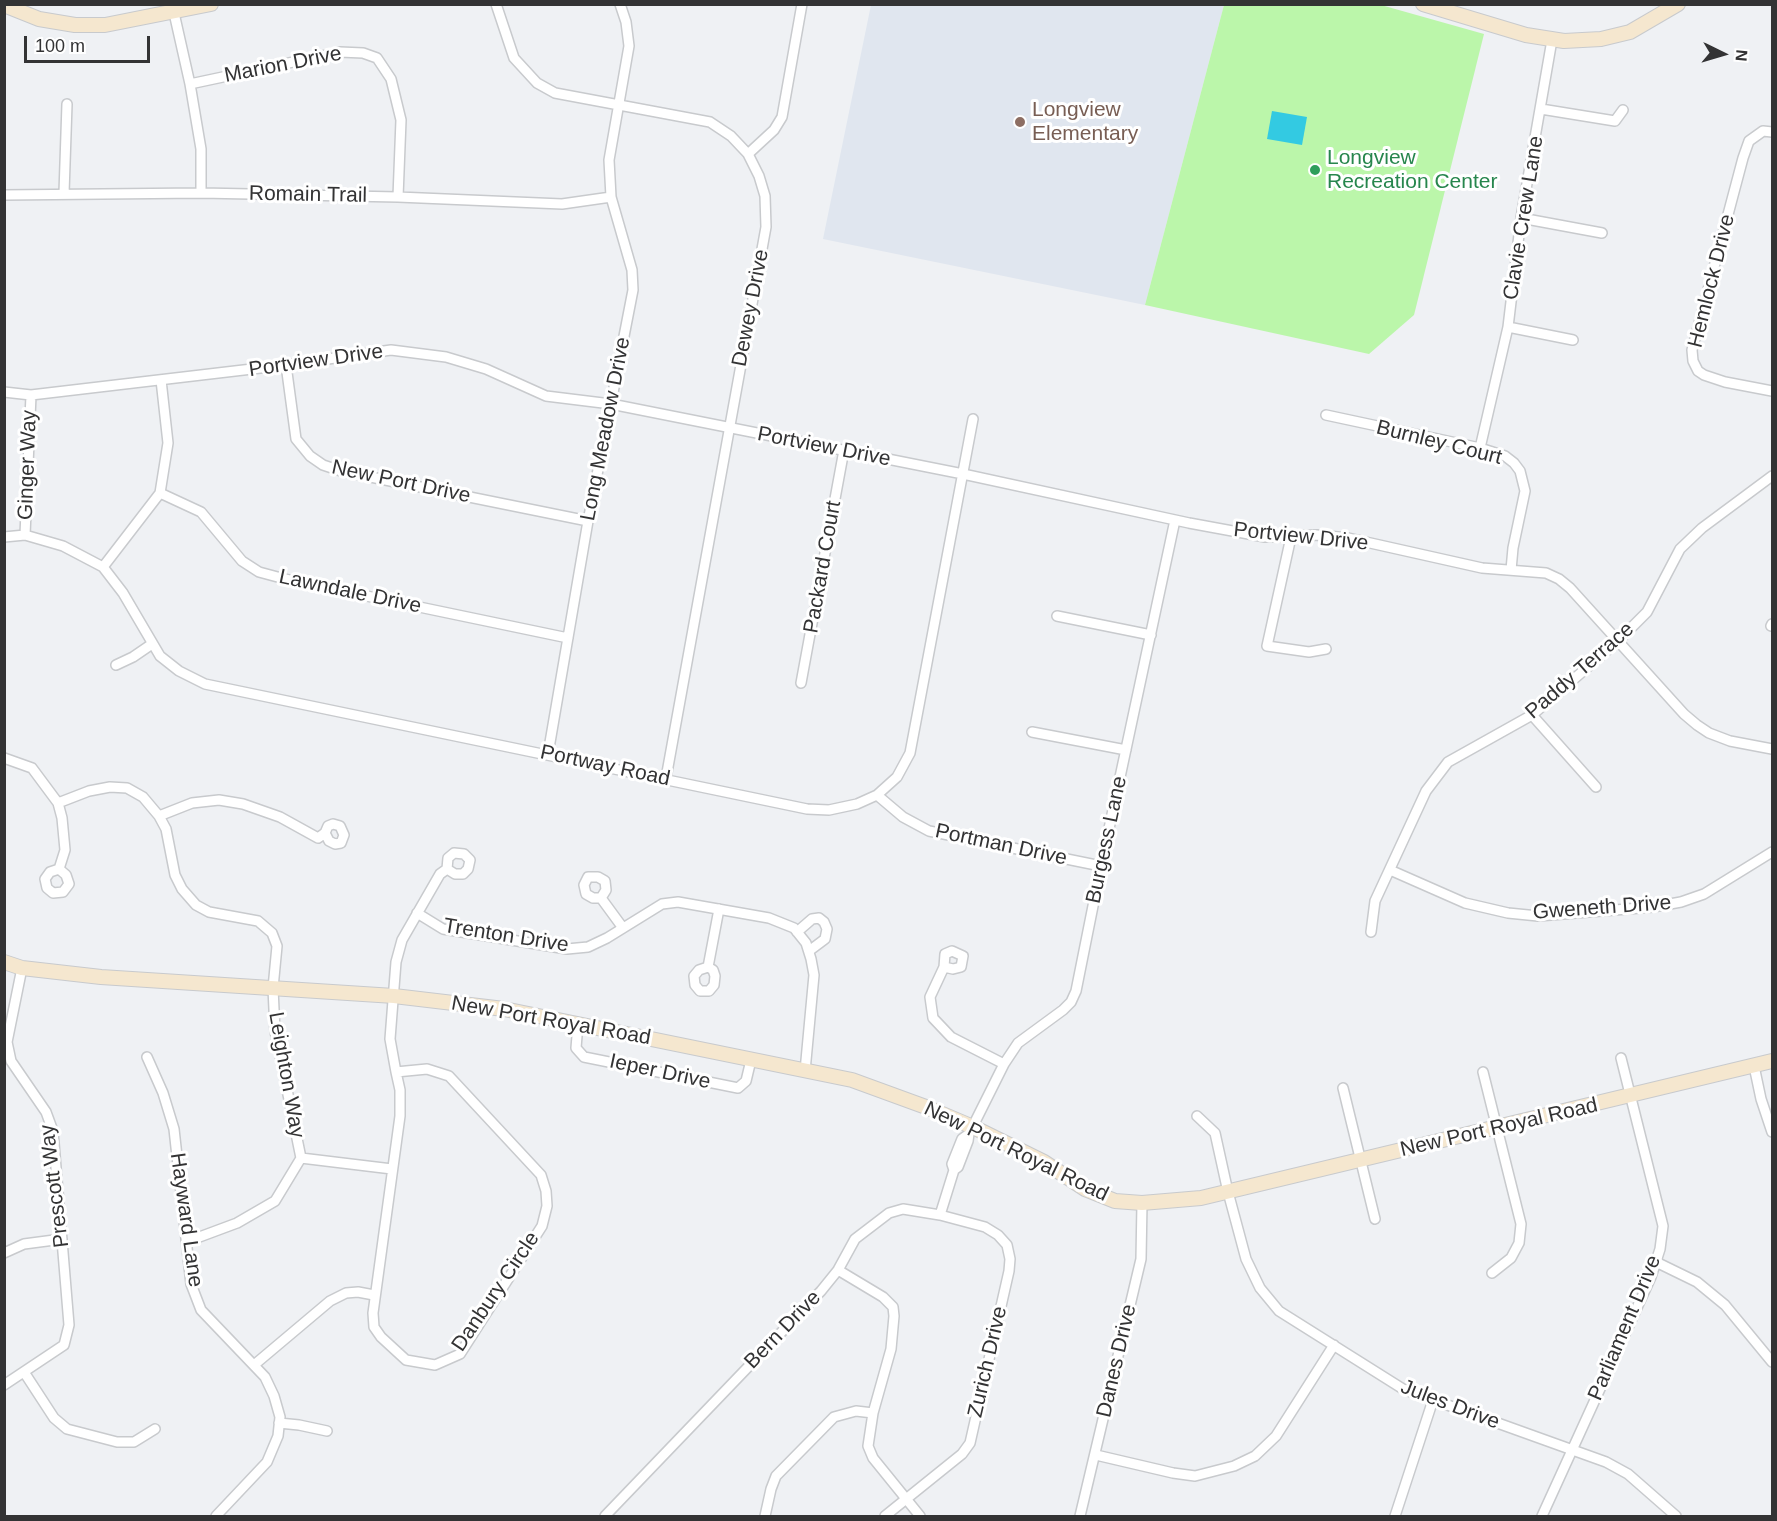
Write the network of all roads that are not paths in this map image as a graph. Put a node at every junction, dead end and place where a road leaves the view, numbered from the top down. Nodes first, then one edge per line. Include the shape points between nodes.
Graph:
1 (211, 4) edge
2 (496, 4) edge
3 (620, 4) edge
4 (802, 4) edge
5 (1423, 4) edge
6 (1678, 4) edge
7 (4, 5) edge
8 (173, 8) edge
9 (1552, 40) junction
10 (190, 84) junction
11 (67, 104) dead end
12 (619, 106) junction
13 (1541, 109) junction
14 (1623, 110) dead end
15 (1773, 132) edge
16 (748, 154) junction
17 (64, 193) junction
18 (201, 193) junction
19 (4, 195) edge
20 (398, 197) junction
21 (611, 197) junction
22 (1521, 218) junction
23 (1602, 233) dead end
24 (1508, 327) junction
25 (1573, 340) dead end
26 (286, 365) junction
27 (161, 381) junction
28 (1773, 391) edge
29 (4, 392) edge
30 (31, 395) junction
31 (611, 404) junction
32 (1326, 415) dead end
33 (974, 419) dead end
34 (729, 429) junction
35 (1480, 448) junction
36 (844, 450) junction
37 (963, 474) junction
38 (1773, 476) edge
39 (160, 493) junction
40 (1175, 520) junction
41 (588, 521) junction
42 (25, 535) junction
43 (4, 537) edge
44 (1291, 537) junction
45 (103, 567) junction
46 (1511, 570) junction
47 (1057, 616) dead end
48 (1151, 635) junction
49 (568, 638) junction
50 (1618, 641) junction
51 (152, 644) junction
52 (1326, 649) dead end
53 (116, 665) dead end
54 (801, 683) dead end
55 (1532, 716) junction
56 (1032, 732) dead end
57 (1773, 748) edge
58 (1126, 750) junction
59 (548, 754) junction
60 (4, 758) edge
61 (666, 778) junction
62 (1596, 787) dead end
63 (877, 795) junction
64 (58, 803) junction
65 (159, 816) junction
66 (325, 833) dead end
67 (1773, 852) edge
68 (1101, 866) junction
69 (59, 869) dead end
70 (447, 869) dead end
71 (1390, 870) junction
72 (601, 898) dead end
73 (719, 909) junction
74 (417, 914) junction
75 (623, 928) junction
76 (797, 932) junction
77 (1371, 932) dead end
78 (809, 951) junction
79 (4, 962) edge
80 (708, 967) dead end
81 (944, 967) dead end
82 (22, 968) junction
83 (273, 988) junction
84 (394, 996) junction
85 (578, 1024) junction
86 (147, 1058) dead end
87 (1621, 1058) dead end
88 (751, 1060) junction
89 (1773, 1061) edge
90 (8, 1063) edge
91 (1004, 1064) junction
92 (1754, 1066) junction
93 (806, 1071) junction
94 (396, 1072) junction
95 (1483, 1072) dead end
96 (1343, 1088) dead end
97 (1632, 1096) junction
98 (1197, 1116) dead end
99 (1498, 1128) junction
100 (971, 1130) junction
101 (1773, 1132) edge
102 (301, 1158) junction
103 (1360, 1160) junction
104 (392, 1169) junction
105 (1228, 1192) junction
106 (1142, 1203) junction
107 (940, 1215) junction
108 (1375, 1219) dead end
109 (62, 1239) junction
110 (186, 1242) junction
111 (4, 1253) edge
112 (1656, 1262) junction
113 (838, 1270) junction
114 (1492, 1274) dead end
115 (374, 1295) junction
116 (1334, 1345) junction
117 (1773, 1362) edge
118 (254, 1365) junction
119 (24, 1372) junction
120 (4, 1385) edge
121 (1433, 1400) junction
122 (873, 1413) junction
123 (279, 1423) junction
124 (155, 1429) dead end
125 (327, 1431) dead end
126 (1571, 1449) junction
127 (1096, 1455) junction
128 (906, 1500) junction
129 (216, 1516) edge
130 (605, 1516) edge
131 (765, 1516) edge
132 (885, 1516) edge
133 (920, 1516) edge
134 (1080, 1516) edge
135 (1395, 1516) edge
136 (1542, 1516) edge
137 (1676, 1516) edge

1 - 8 street
2 - 12 street, Dewey Drive via 514,58 537,83 555,93
3 - 12 street, Long Meadow Drive via 629,45
4 - 16 street via 782,117
5 - 9 street
6 - 9 street via 1630,32 1601,39
7 - 8 street via 39,19 75,25 105,25
8 - 10 street
9 - 13 street, Clavie Crew Lane
10 - 18 street via 201,149
10 - 20 street, Marion Drive via 340,52 376,58 391,79 401,120
11 - 17 street
12 - 16 street, Dewey Drive via 710,122
12 - 21 street, Long Meadow Drive via 609,160
13 - 14 street via 1616,122
13 - 22 street, Clavie Crew Lane
15 - 28 street, Hemlock Drive via 1763,131 1749,141 1692,350 1693,361 1704,375
16 - 34 street, Dewey Drive via 765,196 766,227
17 - 18 street, Romain Trail
17 - 19 street, Romain Trail
18 - 20 street, Romain Trail
20 - 21 street, Romain Trail via 562,204
21 - 31 street, Long Meadow Drive via 632,270 633,290
22 - 23 street
22 - 24 street, Clavie Crew Lane
24 - 25 street
24 - 35 street, Clavie Crew Lane
26 - 27 street, Portview Drive
26 - 31 street, Portview Drive via 391,350 446,357 486,369 546,396
26 - 41 street, New Port Drive via 296,439 323,465
27 - 30 street, Portview Drive
27 - 39 street via 168,443
29 - 30 street, Portview Drive
30 - 42 street, Ginger Way
31 - 34 street, Portview Drive
31 - 41 street, Long Meadow Drive
32 - 35 street, Burnley Court
33 - 37 street, Portway Road
34 - 36 street, Portview Drive
34 - 61 street, Dewey Drive
35 - 46 street, Burnley Court via 1505,456 1524,481
36 - 37 street, Portview Drive
36 - 54 street, Packard Court
37 - 40 street, Portview Drive
37 - 63 street, Portway Road via 910,753 897,777
38 - 50 street, Paddy Terrace via 1680,549 1647,612
39 - 45 street
39 - 49 street, Lawndale Drive via 201,513 242,561 259,572
40 - 44 street, Portview Drive via 1265,537
40 - 48 street, Burgess Lane
41 - 49 street, Long Meadow Drive
42 - 43 street, Portway Road
42 - 45 street, Portway Road via 63,546
44 - 46 street, Portview Drive via 1348,538 1482,568
44 - 52 street via 1267,646 1309,652
45 - 51 street, Portway Road
46 - 50 street, Portview Drive via 1546,573 1559,579
47 - 48 street
48 - 58 street, Burgess Lane
49 - 59 street, Long Meadow Drive
50 - 55 street, Paddy Terrace
50 - 57 street, Portview Drive via 1684,714 1709,733 1740,744
51 - 53 street
51 - 59 street, Portway Road via 179,671 205,684
55 - 62 street
55 - 71 street, Paddy Terrace via 1448,762 1426,791
56 - 58 street
58 - 68 street, Burgess Lane
59 - 61 street, Portway Road
60 - 64 street via 32,768
61 - 63 street, Portway Road via 829,810
63 - 68 street, Portman Drive via 903,818 929,831
64 - 65 street via 110,786 127,788 143,797
64 - 69 street via 65,850
65 - 66 street via 192,803 219,800 280,817 318,838
65 - 83 street, Leighton Way via 166,828 175,875 196,905 209,912 258,921 272,933 277,946
67 - 71 street, Gweneth Drive via 1704,894 1681,902 1538,915 1465,903
68 - 91 street, Burgess Lane via 1071,1002 1018,1043
70 - 74 street, Danbury Circle via 440,874
71 - 77 street, Paddy Terrace via 1375,901
72 - 75 street
73 - 75 street, Trenton Drive via 678,902 662,904
73 - 76 street, Trenton Drive via 769,918
73 - 80 street
74 - 75 street, Trenton Drive via 443,929 567,949 588,947
74 - 84 street, Danbury Circle via 402,940
76 - 78 street
76 - 78 street via 812,919 824,922 825,939
78 - 93 street via 814,975
79 - 82 street, New Port Royal Road
81 - 91 street via 930,997 933,1018 951,1037
82 - 83 street, New Port Royal Road
82 - 90 street, Prescott Way via 7,1042
83 - 84 street, New Port Royal Road
83 - 102 street, Leighton Way via 275,1031
84 - 85 street, New Port Royal Road
84 - 94 street, Danbury Circle via 390,1040
85 - 88 street, New Port Royal Road
85 - 88 street, Ieper Drive via 576,1048 584,1057 738,1088 746,1081
86 - 110 street, Hayward Lane via 174,1129
87 - 97 street, Parliament Drive
88 - 93 street, New Port Royal Road
89 - 92 street, New Port Royal Road
90 - 109 street, Prescott Way via 46,1112 53,1131
91 - 100 street, Burgess Lane
92 - 97 street, New Port Royal Road
92 - 101 street
93 - 100 street, New Port Royal Road via 852,1080 926,1107
94 - 104 street, Danbury Circle via 400,1116
94 - 115 street, Danbury Circle via 428,1069 449,1076 541,1175 547,1206 542,1226 460,1354 445,1362 435,1365 406,1360 381,1337 374,1327
95 - 99 street
96 - 103 street
97 - 99 street, New Port Royal Road
97 - 112 street, Parliament Drive via 1663,1226
98 - 105 street, Jules Drive via 1215,1133
99 - 103 street, New Port Royal Road
99 - 114 street via 1521,1224 1519,1243 1511,1258
100 - 106 street, New Port Royal Road via 1044,1162 1085,1189 1115,1202
100 - 107 street
102 - 104 street
102 - 110 street, Leighton Way via 274,1201 237,1223
103 - 105 street, New Port Royal Road
103 - 108 street
104 - 115 street, Danbury Circle
105 - 106 street, New Port Royal Road
105 - 116 street, Jules Drive via 1246,1259 1260,1288 1279,1311
106 - 127 street, Danes Drive via 1141,1259
107 - 113 street, Bern Drive via 903,1209 889,1213 855,1239
107 - 128 street, Zurich Drive via 999,1234 1007,1245 1009,1271 970,1443
109 - 111 street via 24,1244
109 - 119 street, Prescott Way via 69,1325 64,1345
110 - 118 street, Hayward Lane via 191,1284 201,1310
112 - 117 street via 1697,1282 1725,1305
112 - 126 street, Parliament Drive
113 - 122 street via 883,1297 892,1307 891,1349
113 - 130 street, Bern Drive
115 - 118 street via 346,1293 330,1301
116 - 121 street, Jules Drive via 1403,1389
116 - 127 street via 1276,1436 1255,1456 1234,1467 1194,1476
118 - 123 street, Hayward Lane via 274,1396
119 - 120 street, Prescott Way
119 - 124 street via 54,1418 67,1429 117,1442 134,1442
121 - 126 street, Jules Drive
121 - 135 street
122 - 128 street via 868,1446
122 - 131 street via 856,1411 834,1417 776,1476
123 - 125 street
123 - 129 street, Hayward Lane via 267,1462
126 - 136 street, Parliament Drive
126 - 137 street, Jules Drive via 1628,1474
127 - 134 street, Danes Drive
128 - 132 street, Zurich Drive
128 - 133 street

